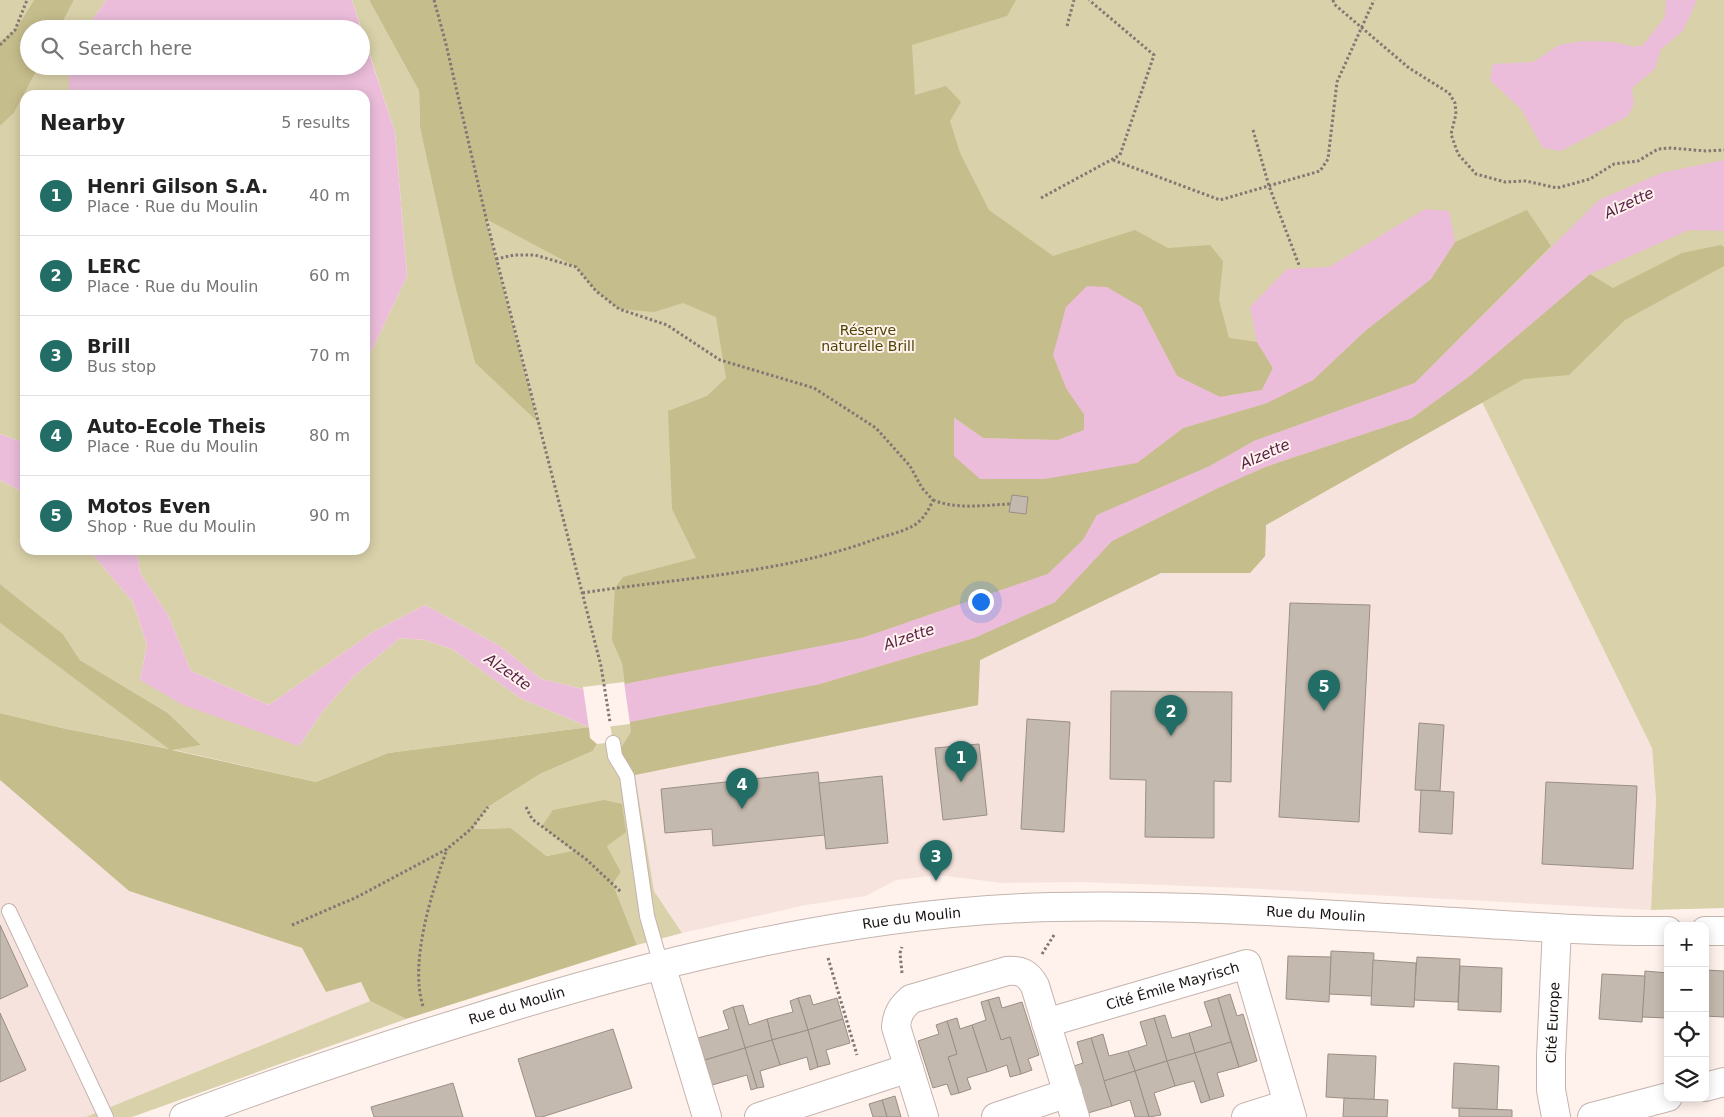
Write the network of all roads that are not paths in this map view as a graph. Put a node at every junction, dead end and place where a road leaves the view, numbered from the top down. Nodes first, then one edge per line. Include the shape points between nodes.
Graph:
1 (613, 742) road end
2 (9, 911) dead end
3 (1558, 928) junction
4 (1664, 931) edge
5 (1709, 931) edge
6 (1724, 931) edge
7 (661, 965) junction
8 (1046, 1023) junction
9 (909, 1068) junction
10 (1724, 1082) edge
11 (1709, 1086) edge
12 (1664, 1098) edge
13 (1072, 1105) edge
14 (1290, 1111) edge
15 (106, 1117) edge
16 (184, 1117) edge
17 (708, 1117) edge
18 (759, 1117) edge
19 (924, 1117) edge
20 (996, 1117) edge
21 (1246, 1117) edge
22 (1556, 1117) edge
23 (1592, 1117) edge

1 - 7 lane via 615,756 626,776 648,916
2 - 15 lane
3 - 4 main road, Rue du Moulin
3 - 7 main road, Rue du Moulin via 1142,907 986,910 820,931 723,949
3 - 22 main road, Cité Europe via 1551,1056 1551,1090
5 - 6 main road
7 - 16 main road, Rue du Moulin via 545,996 431,1032 243,1094
7 - 17 main road
8 - 9 main road via 1030,976 1019,970 1007,970 911,999 902,1006 896,1027
8 - 13 main road
8 - 14 main road, Cité Émile Mayrisch via 1246,964
9 - 18 main road
9 - 19 main road
10 - 11 main road
12 - 23 main road
13 - 20 main road
14 - 21 main road, Cité Émile Mayrisch

